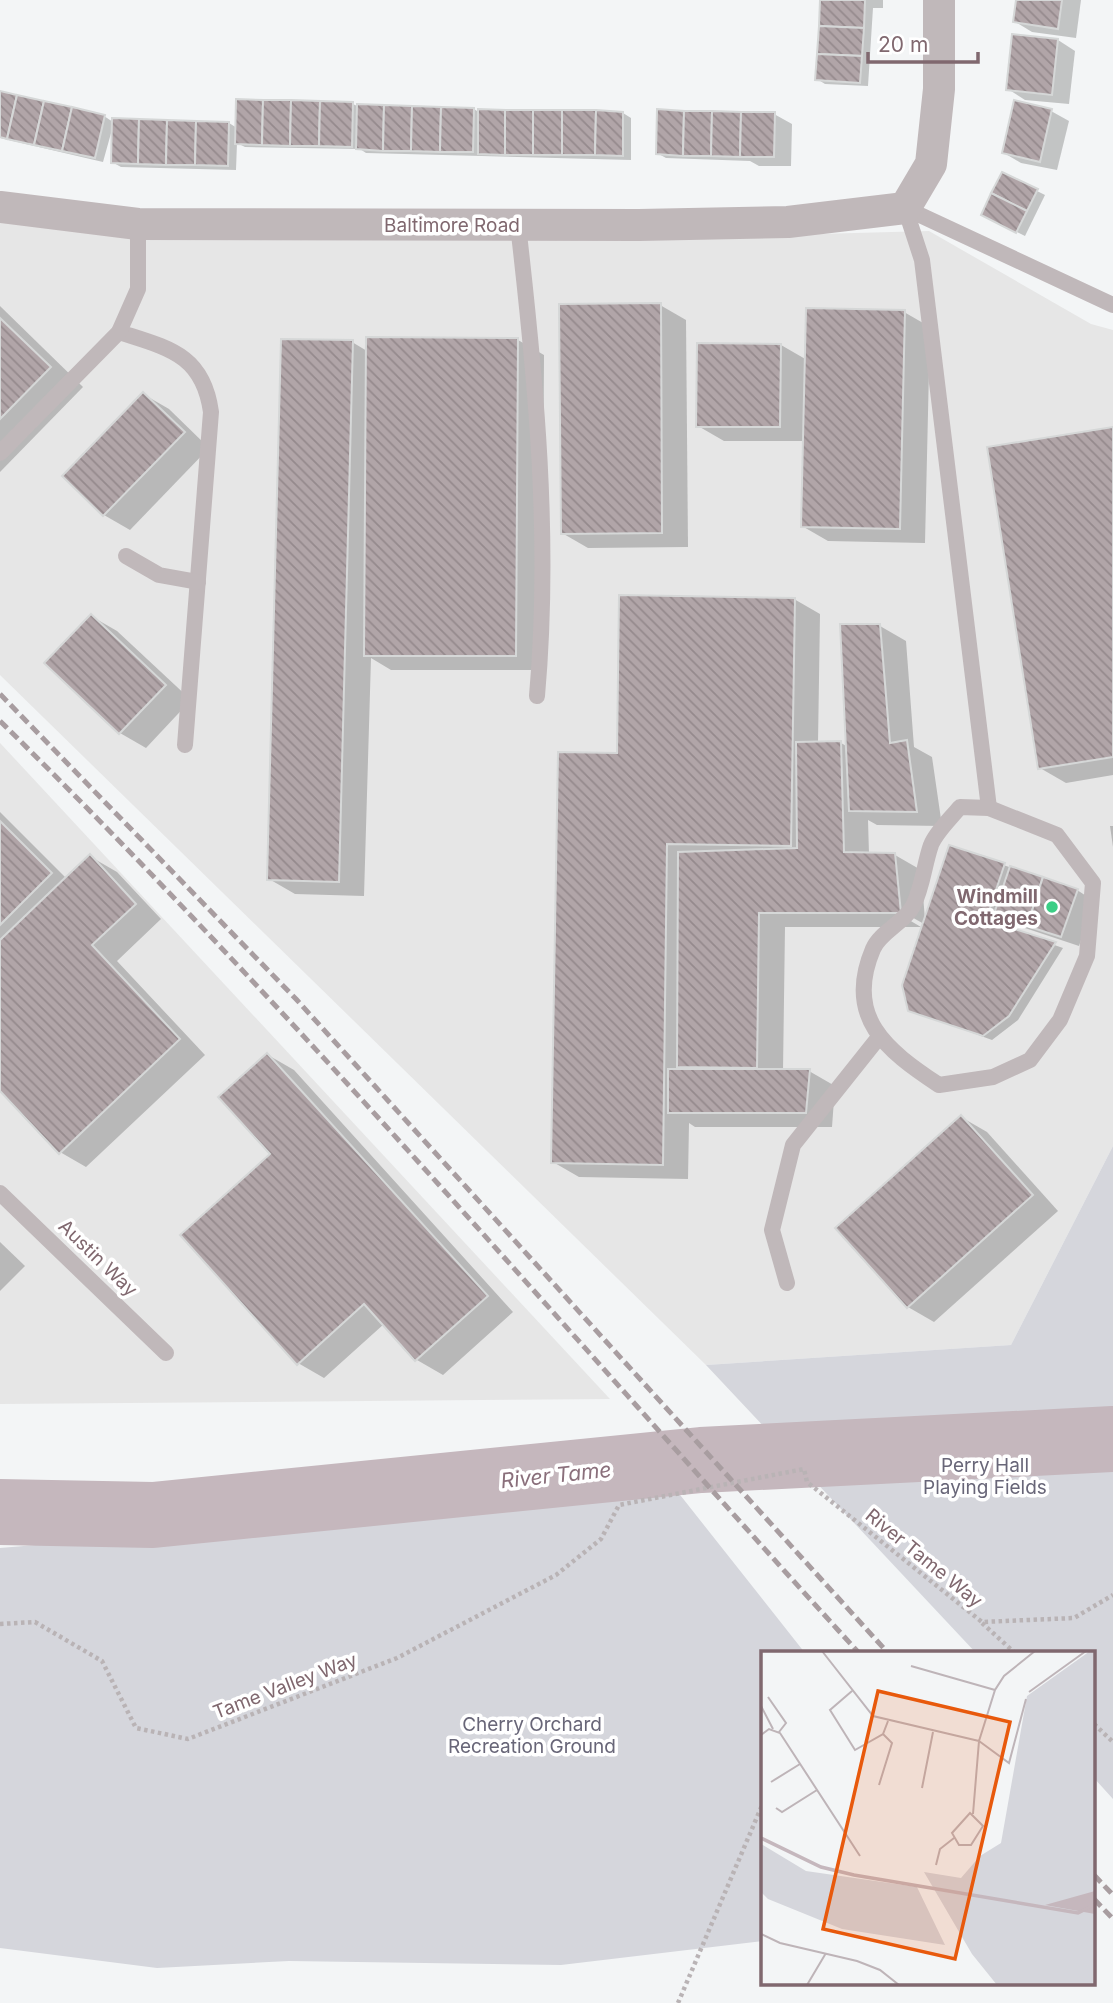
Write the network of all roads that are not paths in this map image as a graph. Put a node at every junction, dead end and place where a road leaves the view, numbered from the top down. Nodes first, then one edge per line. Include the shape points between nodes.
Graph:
1 (939, 0) edge
2 (0, 207) edge
3 (905, 208) junction
4 (138, 223) junction
5 (518, 225) junction
6 (1113, 305) edge
7 (119, 332) junction
8 (0, 453) edge
9 (126, 556) dead end
10 (198, 582) junction
11 (537, 696) dead end
12 (185, 745) dead end
13 (989, 808) junction
14 (879, 1037) junction
15 (0, 1193) edge
16 (787, 1283) dead end
17 (166, 1353) dead end

1 - 3 street via 939,89 931,164
2 - 4 street, Baltimore Road
3 - 5 street, Baltimore Road via 788,222
3 - 6 lane
3 - 13 lane via 922,260
4 - 5 street, Baltimore Road
4 - 7 lane via 138,289
5 - 11 lane via 537,387 544,592
7 - 8 lane
7 - 10 lane via 185,359 197,370 208,393 211,412
9 - 10 lane via 159,575
10 - 12 lane
13 - 14 lane via 960,807 932,843 912,909 874,947 861,998
13 - 14 lane via 1057,835 1093,883 1087,956 1060,1020 1030,1060 993,1077 939,1085 903,1062
14 - 16 lane via 793,1145 772,1230
15 - 17 lane, Austin Way

